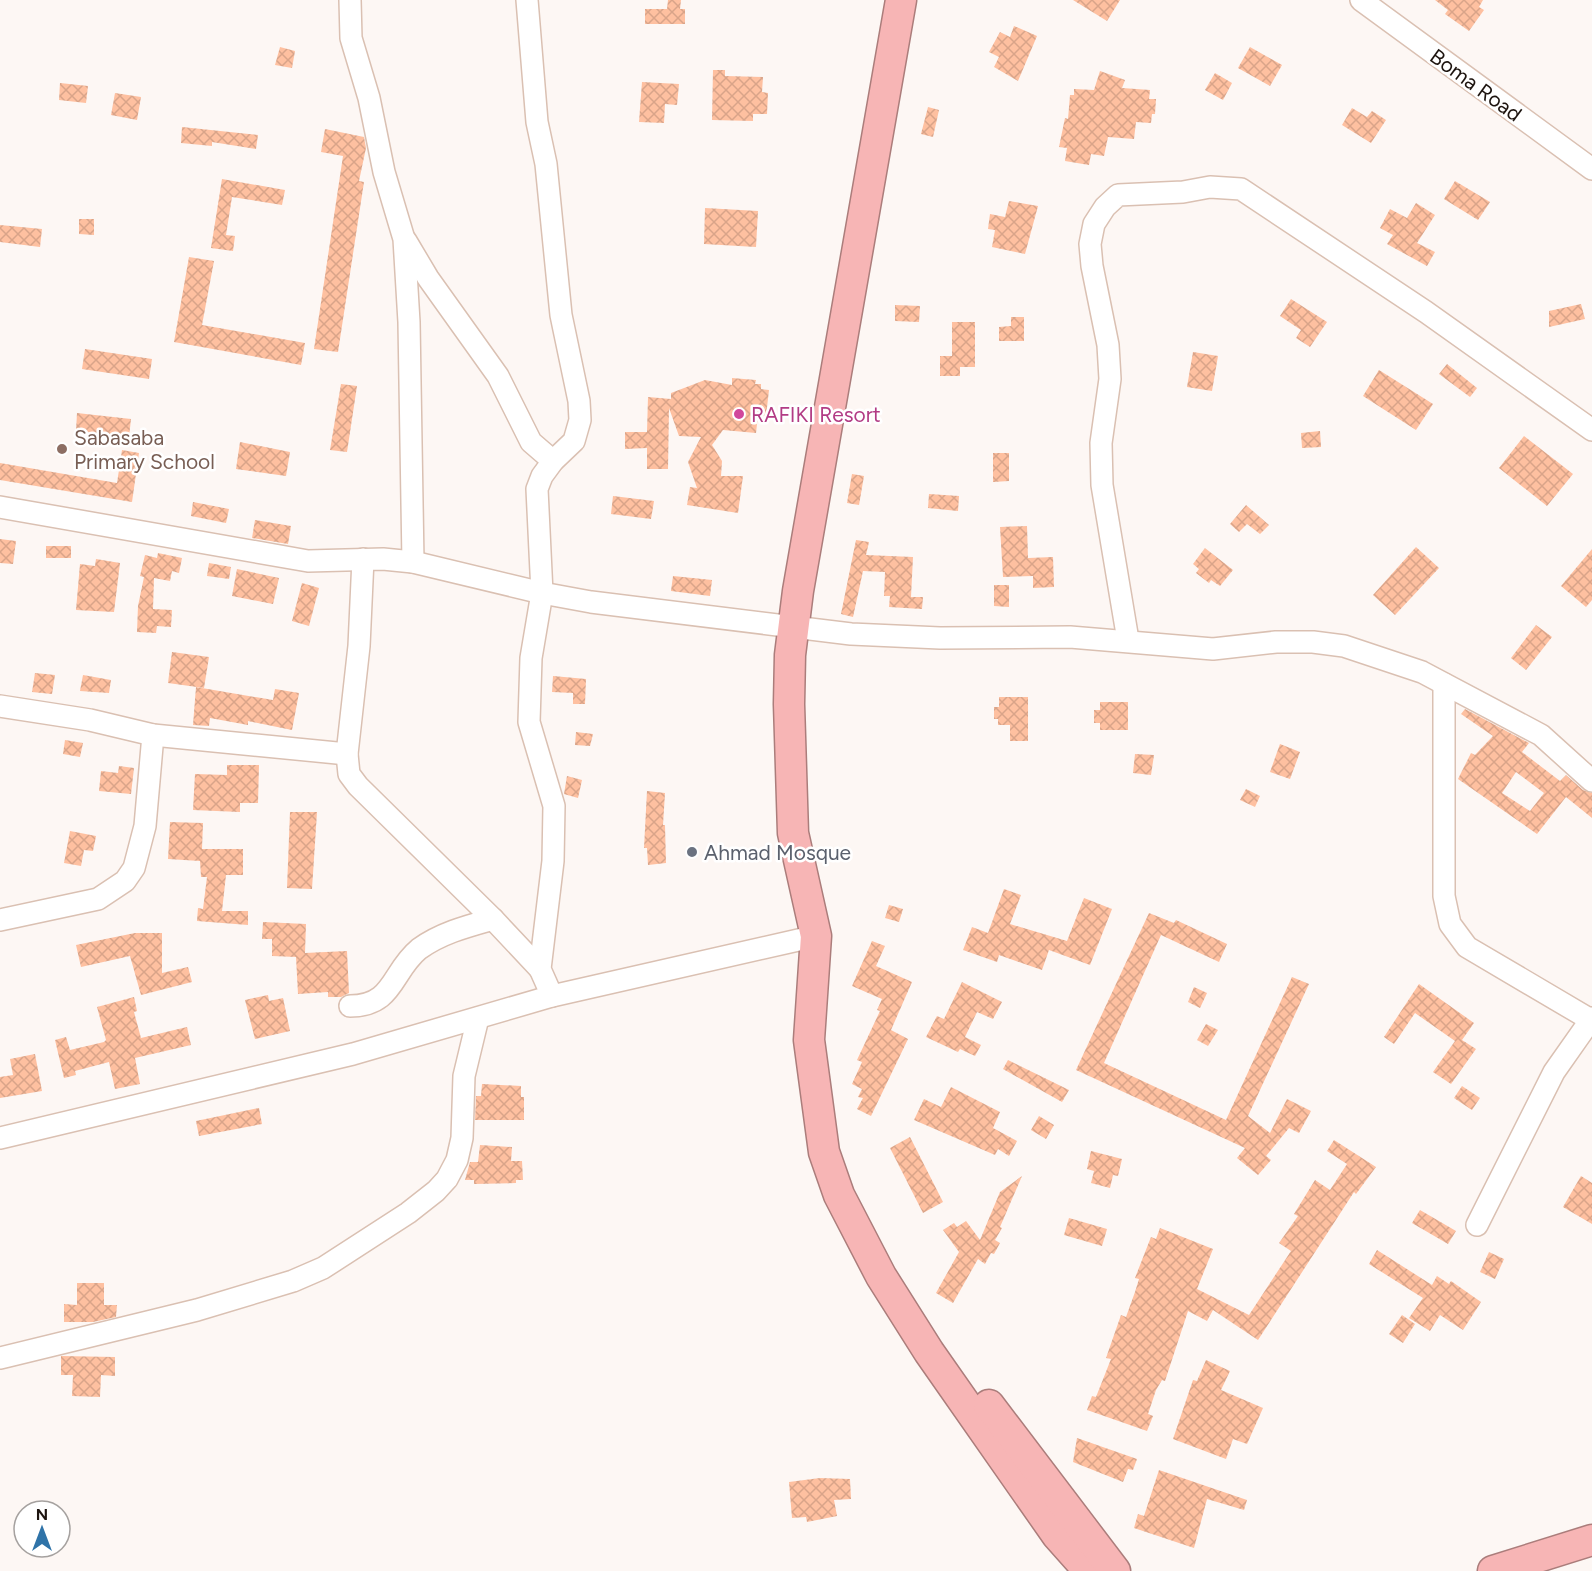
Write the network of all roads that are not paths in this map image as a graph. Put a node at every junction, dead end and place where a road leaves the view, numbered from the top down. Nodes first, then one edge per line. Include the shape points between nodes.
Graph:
1 (350, 0) edge
2 (526, 0) edge
3 (901, 0) edge
4 (1361, 0) edge
5 (1592, 169) edge
6 (404, 238) junction
7 (1592, 430) edge
8 (553, 461) junction
9 (0, 507) edge
10 (363, 559) junction
11 (413, 562) junction
12 (542, 594) junction
13 (793, 627) junction
14 (1128, 640) junction
15 (1444, 684) junction
16 (0, 706) edge
17 (153, 735) junction
18 (347, 754) junction
19 (1592, 781) edge
20 (494, 919) junction
21 (0, 920) edge
22 (816, 936) junction
23 (540, 969) junction
24 (552, 996) junction
25 (350, 1006) dead end
26 (478, 1018) junction
27 (1591, 1019) edge
28 (0, 1138) edge
29 (1477, 1225) dead end
30 (929, 1352) junction
31 (0, 1358) edge
32 (1592, 1539) edge
33 (1592, 1558) edge
34 (1089, 1571) edge
35 (1115, 1571) edge
36 (1493, 1571) edge
37 (1555, 1571) edge

1 - 6 street via 351,38
2 - 8 street via 561,315 579,401 580,420 574,441
3 - 13 highway
4 - 5 street, Boma Road
6 - 8 street via 498,376 531,442
6 - 11 street
7 - 14 street via 1426,312 1241,189 1210,187 1118,195 1094,224 1090,243 1110,379 1101,443 1102,486
8 - 12 street via 537,489
9 - 10 street via 308,561
10 - 11 street
10 - 18 street via 359,646
11 - 12 street
12 - 13 street
12 - 23 street via 529,674 529,722 554,806 555,830
13 - 14 street via 940,638
13 - 22 highway via 789,704 793,833
14 - 15 street via 1213,649 1313,642 1371,655 1422,672
15 - 19 street via 1541,735
15 - 27 street via 1444,896 1450,924 1467,947
16 - 17 street via 90,720
17 - 18 street
17 - 21 street via 144,826 134,868 125,880 98,899
18 - 20 street via 349,774 358,786
20 - 23 street
20 - 25 street via 446,934 426,945 379,1000
22 - 24 street
22 - 30 highway via 809,1040 824,1152 839,1195 880,1276
23 - 24 street
24 - 26 street
26 - 28 street via 352,1054
26 - 31 street via 464,1076 458,1160 436,1191 408,1213 323,1268 293,1281 197,1310
27 - 29 street via 1554,1072
30 - 34 highway via 1057,1535
30 - 35 highway via 963,1376 980,1395
32 - 36 highway
33 - 37 highway

